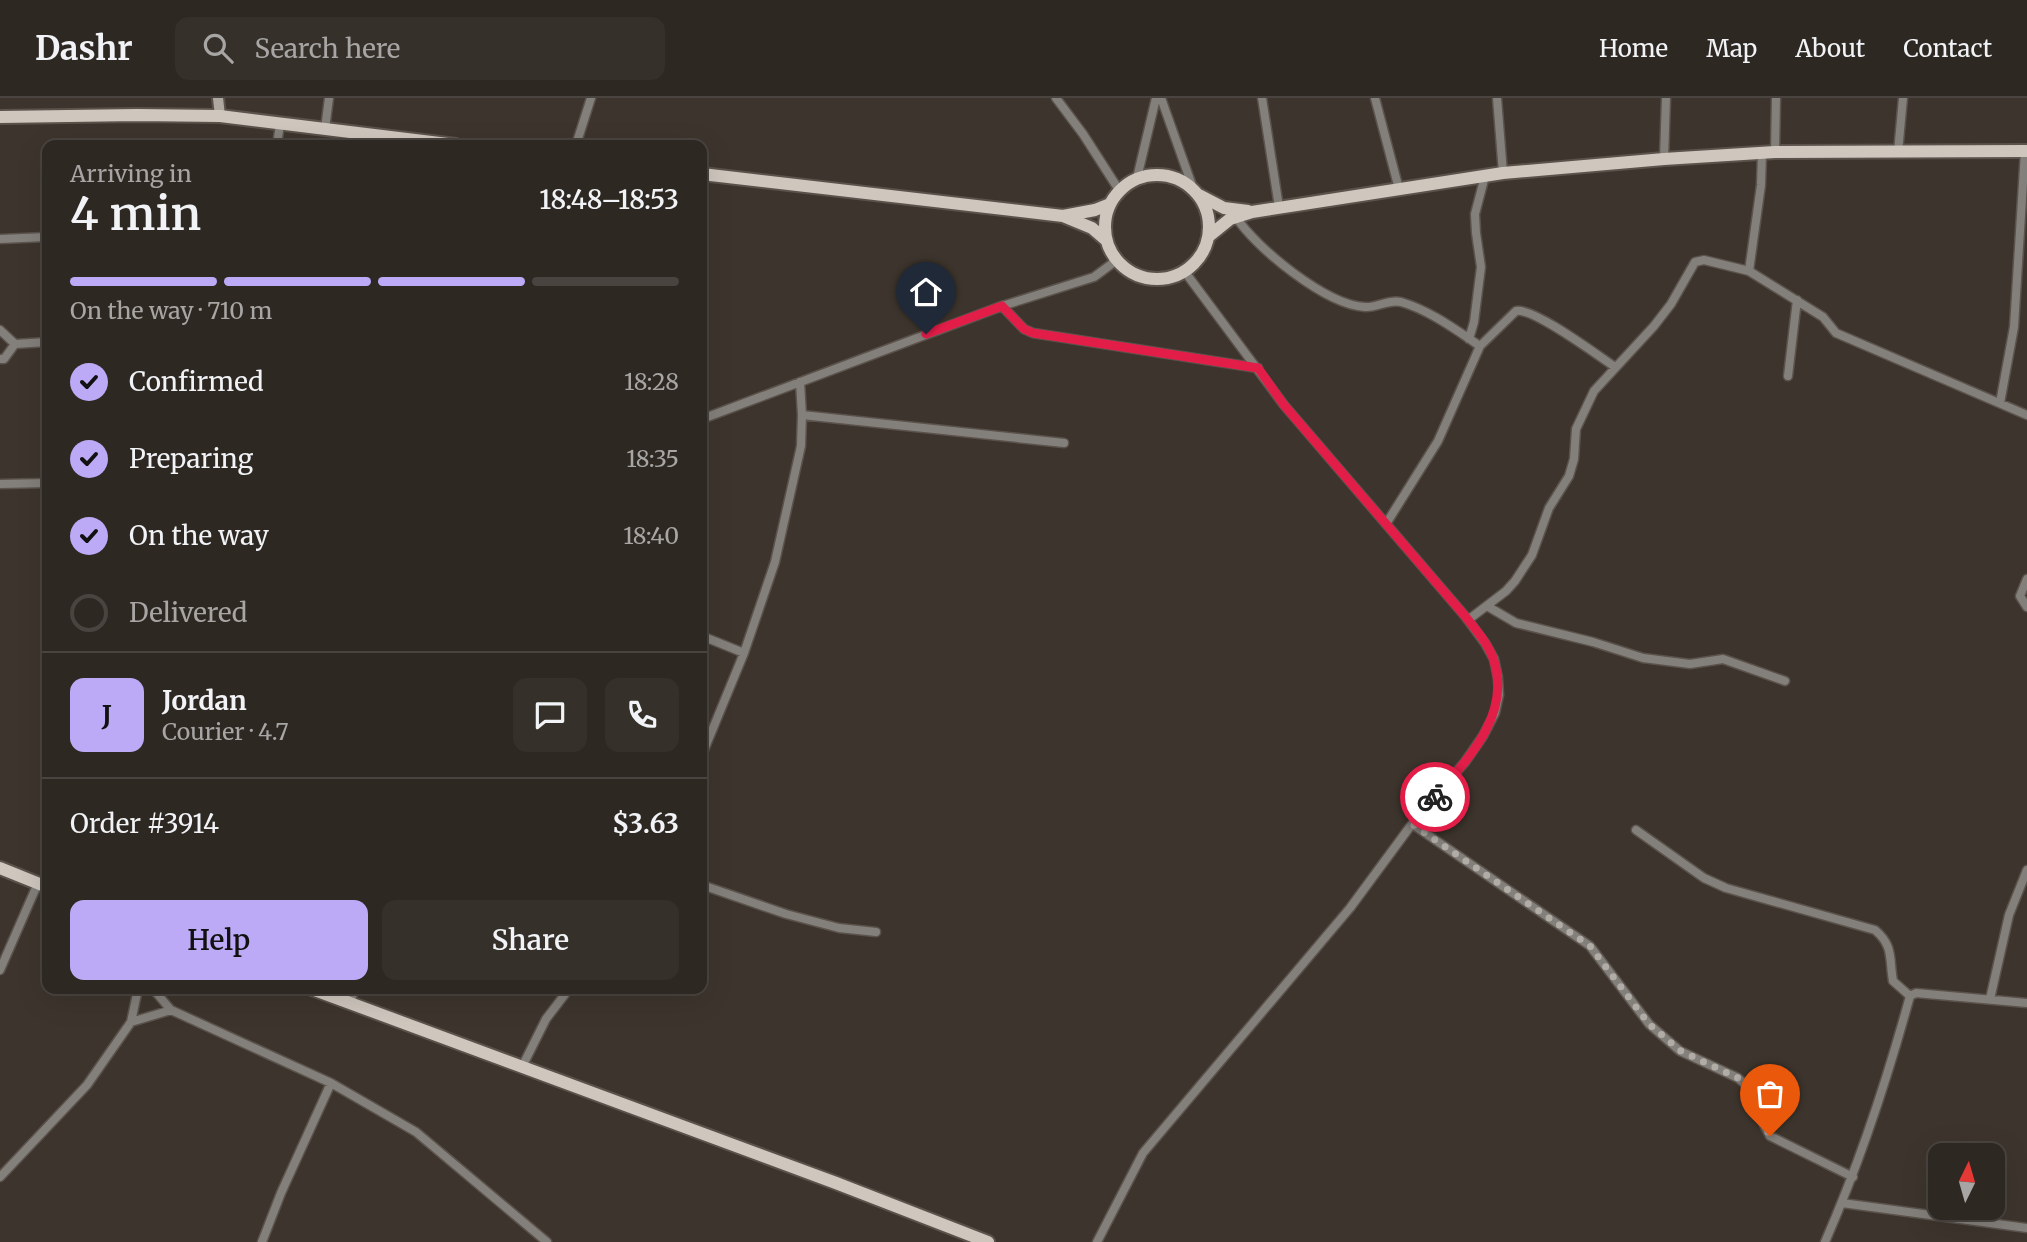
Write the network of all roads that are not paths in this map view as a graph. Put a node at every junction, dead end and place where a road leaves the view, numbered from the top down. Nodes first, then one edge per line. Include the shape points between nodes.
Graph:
1 (218, 98) edge
2 (329, 98) edge
3 (592, 98) edge
4 (1056, 98) edge
5 (1158, 98) edge
6 (1262, 98) edge
7 (1375, 98) edge
8 (1497, 98) edge
9 (1666, 98) edge
10 (1776, 98) edge
11 (1903, 98) edge
12 (220, 116) junction
13 (0, 117) edge
14 (280, 124) junction
15 (325, 129) junction
16 (278, 140) edge
17 (415, 140) edge
18 (578, 140) edge
19 (2026, 151) edge
20 (1898, 152) junction
21 (1769, 153) junction
22 (1664, 159) junction
23 (1503, 173) junction
24 (707, 175) edge
25 (1485, 176) junction
26 (1137, 178) junction
27 (1399, 189) junction
28 (1119, 190) junction
29 (1196, 191) junction
30 (1110, 204) junction
31 (1279, 206) junction
32 (1252, 212) junction
33 (1063, 216) junction
34 (1236, 217) junction
35 (1209, 236) junction
36 (42, 237) edge
37 (0, 239) edge
38 (1106, 240) junction
39 (1117, 260) junction
40 (1749, 271) junction
41 (1185, 272) junction
42 (1797, 300) junction
43 (1002, 306) junction
44 (0, 330) edge
45 (1469, 339) junction
46 (42, 342) edge
47 (15, 344) junction
48 (1480, 346) junction
49 (0, 359) edge
50 (1615, 367) junction
51 (1258, 368) junction
52 (1788, 376) dead end
53 (800, 382) junction
54 (2000, 403) junction
55 (802, 415) junction
56 (2027, 415) edge
57 (707, 417) edge
58 (1064, 443) dead end
59 (0, 484) edge
60 (42, 484) edge
61 (1386, 524) junction
62 (2027, 579) edge
63 (1487, 606) junction
64 (2027, 607) edge
65 (1468, 620) junction
66 (707, 638) edge
67 (744, 653) junction
68 (1785, 681) dead end
69 (707, 743) edge
70 (1412, 824) junction
71 (1636, 830) dead end
72 (0, 868) edge
73 (2027, 870) edge
74 (42, 885) edge
75 (42, 887) edge
76 (707, 888) edge
77 (876, 932) dead end
78 (0, 970) edge
79 (137, 994) edge
80 (157, 994) edge
81 (327, 994) edge
82 (353, 994) edge
83 (565, 994) edge
84 (1910, 996) junction
85 (1990, 999) junction
86 (350, 1002) junction
87 (2027, 1003) edge
88 (171, 1010) junction
89 (131, 1021) junction
90 (522, 1067) junction
91 (331, 1083) junction
92 (0, 1177) edge
93 (1853, 1177) junction
94 (1842, 1203) junction
95 (2027, 1228) edge
96 (262, 1242) edge
97 (547, 1242) edge
98 (988, 1242) edge
99 (1097, 1242) edge
100 (1825, 1242) edge

1 - 12 street
2 - 15 street
3 - 18 street
4 - 28 street
5 - 26 street
5 - 29 street
6 - 31 street
7 - 27 street
8 - 23 street
9 - 22 street
10 - 21 street
11 - 20 street
12 - 13 main road
12 - 14 main road
14 - 15 main road
14 - 16 street
15 - 17 main road
19 - 20 main road
19 - 54 street via 2014,327
20 - 21 main road
21 - 22 main road
21 - 40 street
22 - 23 main road
23 - 25 main road
24 - 33 main road
25 - 27 main road
25 - 45 street via 1475,214 1481,267
26 - 28 main road
26 - 29 main road via 1158,174 1177,178
27 - 31 main road
28 - 30 main road
29 - 32 main road via 1224,208
29 - 35 main road via 1205,203
30 - 33 main road
30 - 38 main road
31 - 32 main road
32 - 34 main road
33 - 38 main road via 1092,228
34 - 35 main road
34 - 45 street via 1269,253 1332,297 1367,308 1397,301 1418,307
35 - 41 main road via 1205,250
36 - 37 street
38 - 39 main road
39 - 41 main road via 1148,278
39 - 43 street via 1094,277
40 - 42 street
40 - 50 street via 1695,262 1671,304
41 - 51 street
42 - 52 street
42 - 54 street via 1836,333
43 - 51 street via 1033,333
43 - 53 street
44 - 47 street
45 - 48 street
46 - 47 street
47 - 49 street
48 - 50 street via 1516,311 1524,310
48 - 61 street via 1438,441
50 - 63 street via 1581,415 1569,476 1549,508 1532,555 1515,581
51 - 61 street
53 - 55 street
53 - 57 street
54 - 56 street
55 - 58 street
55 - 67 street via 800,446 775,562
59 - 60 street
61 - 65 street
62 - 64 street via 2020,596
63 - 65 street
63 - 68 street via 1516,623 1643,657 1690,664 1724,659
65 - 70 street via 1494,659 1499,695 1495,713 1465,762
66 - 67 street
67 - 69 street
70 - 93 street via 1590,946 1649,1024 1681,1051 1747,1086 1770,1136
70 - 99 street via 1350,908 1143,1153
71 - 84 street via 1704,878 1726,888 1875,930 1890,947 1893,981
72 - 74 main road
73 - 85 street via 2009,915
75 - 78 street
76 - 77 street via 839,928
79 - 89 street
80 - 88 street
81 - 86 main road
82 - 86 street
83 - 90 street via 546,1019
84 - 85 street
84 - 93 street
85 - 87 street
86 - 90 main road
88 - 89 street
88 - 91 street
89 - 92 street via 87,1085
90 - 98 main road
91 - 96 street
91 - 97 street via 416,1132
93 - 94 street
94 - 95 street
94 - 100 street

